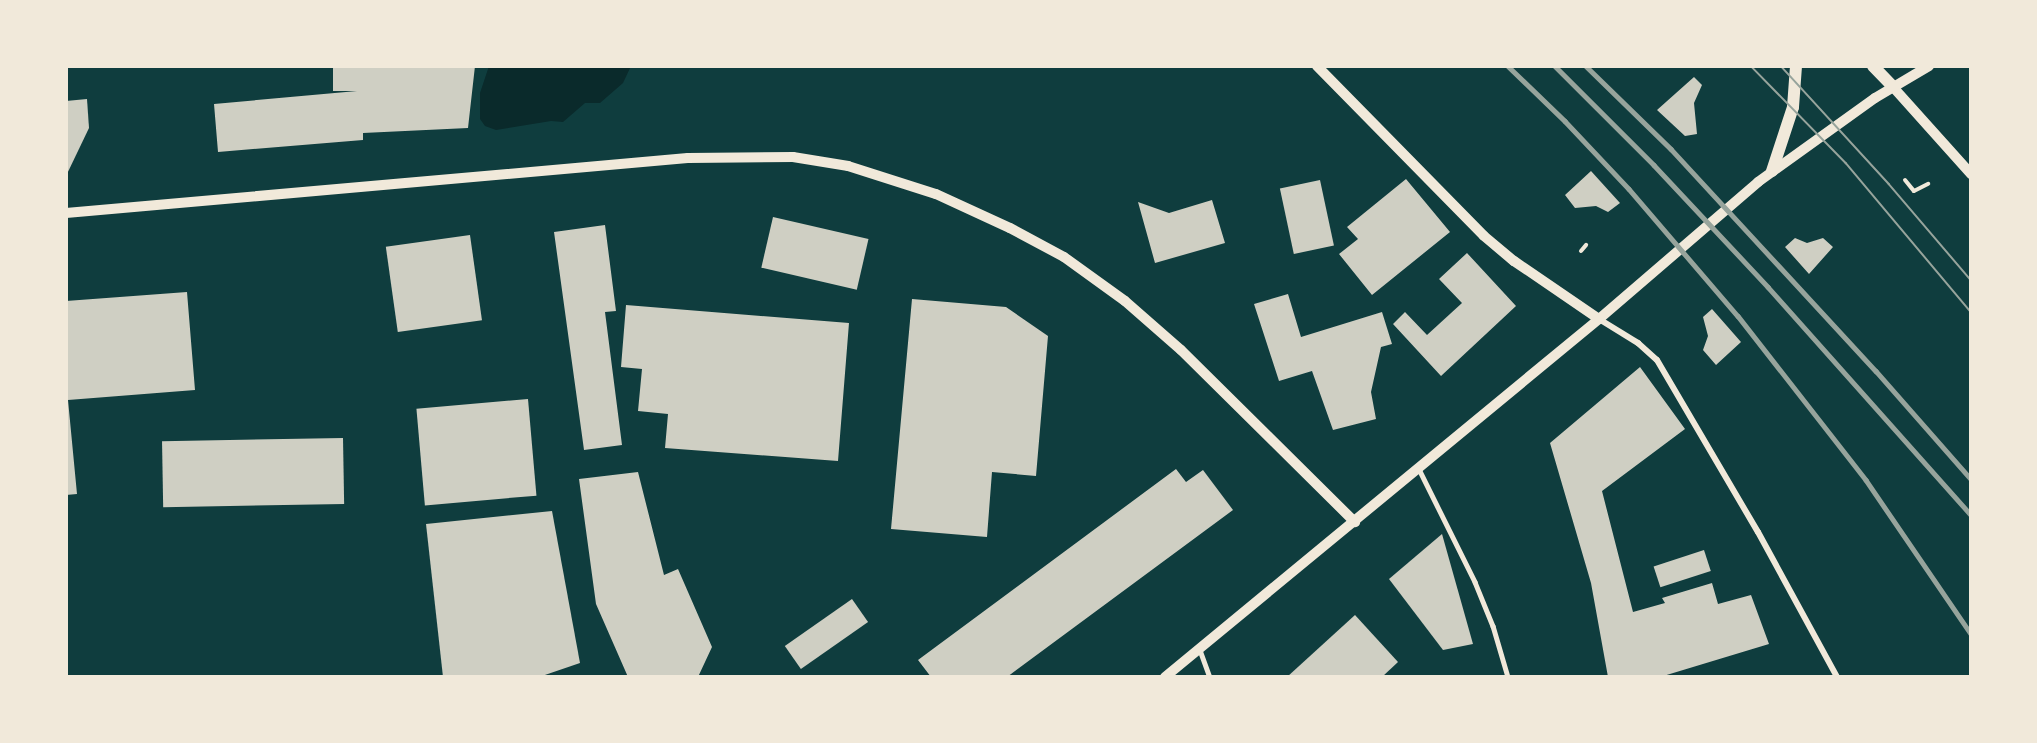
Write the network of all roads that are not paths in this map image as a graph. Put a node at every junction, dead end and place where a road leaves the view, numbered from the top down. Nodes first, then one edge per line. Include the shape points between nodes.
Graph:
1 (1317, 66) edge
2 (1796, 66) edge
3 (1873, 66) edge
4 (1929, 66) edge
5 (1893, 87) junction
6 (1772, 171) junction
7 (1971, 174) edge
8 (66, 213) edge
9 (1599, 319) junction
10 (1419, 469) junction
11 (1355, 522) junction
12 (1200, 650) junction
13 (1165, 677) edge
14 (1210, 677) edge
15 (1509, 677) edge
16 (1837, 677) edge

1 - 9 street via 1484,236
2 - 6 main road via 1793,107
3 - 5 main road
4 - 5 street
5 - 6 street
5 - 7 street
6 - 9 street
8 - 11 street via 688,158 793,157 848,166 936,194 1064,257 1117,295 1181,350
9 - 10 street
9 - 16 street via 1657,360
10 - 11 street
10 - 15 lane via 1475,582
11 - 12 street
12 - 13 street
12 - 14 lane

